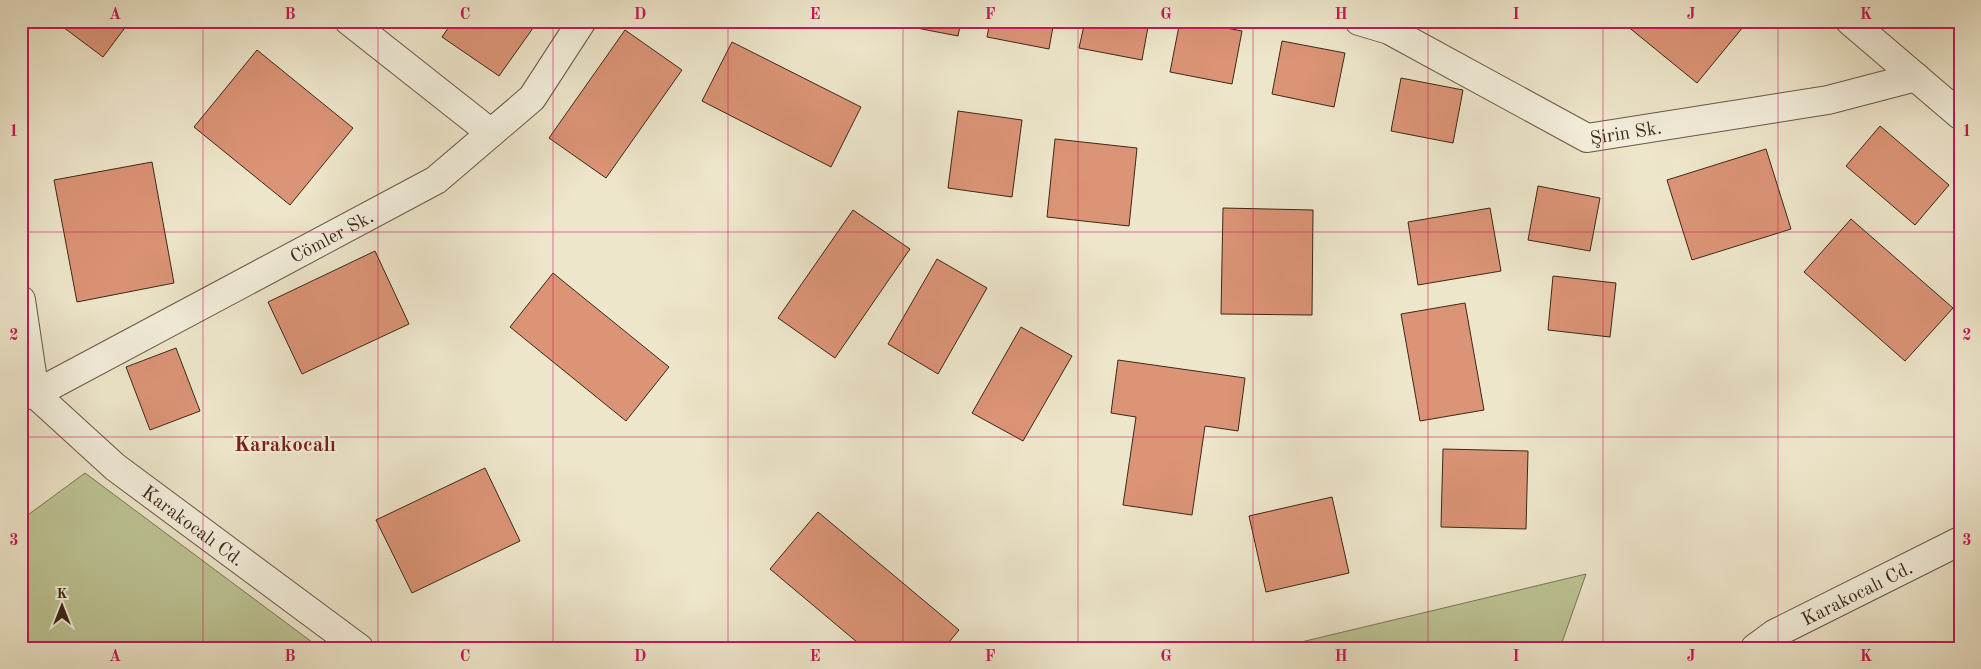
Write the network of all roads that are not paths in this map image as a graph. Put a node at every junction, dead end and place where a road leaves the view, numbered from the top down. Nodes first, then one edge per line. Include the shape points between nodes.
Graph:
1 (349, 21) edge
2 (582, 21) edge
3 (1359, 21) edge
4 (1850, 21) edge
5 (1916, 77) junction
6 (1960, 115) edge
7 (491, 133) junction
8 (21, 300) edge
9 (26, 395) edge
10 (1960, 542) edge
11 (360, 648) edge
12 (1755, 648) edge

1 - 7 street
2 - 7 street, Cömler Sk. via 532,98
3 - 5 street, Şirin Sk. via 1389,30 1587,138 1828,100
4 - 5 street
5 - 6 street
7 - 9 street, Cömler Sk. via 436,180
8 - 9 street
9 - 11 street, Karakocalı Cd. via 115,467
10 - 12 street, Karakocalı Cd. via 1774,634

